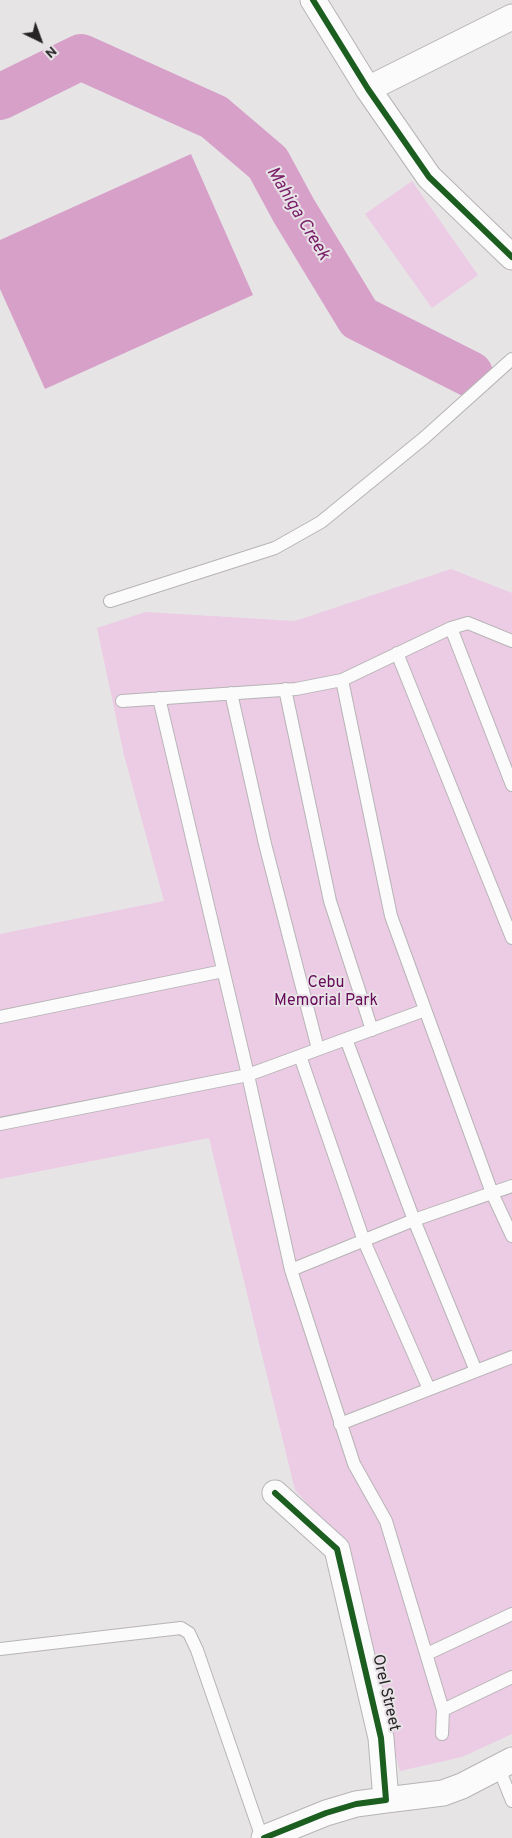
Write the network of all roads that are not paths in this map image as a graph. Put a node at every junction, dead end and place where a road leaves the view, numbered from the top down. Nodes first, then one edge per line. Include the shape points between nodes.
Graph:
1 (313, 0) edge
2 (512, 16) edge
3 (368, 89) junction
4 (512, 257) edge
5 (512, 359) edge
6 (110, 601) dead end
7 (451, 628) junction
8 (512, 641) edge
9 (397, 653) junction
10 (342, 680) junction
11 (286, 689) junction
12 (231, 693) junction
13 (159, 698) junction
14 (122, 701) dead end
15 (512, 785) edge
16 (512, 938) edge
17 (223, 971) junction
18 (425, 1010) junction
19 (0, 1017) edge
20 (372, 1030) junction
21 (346, 1039) junction
22 (318, 1049) junction
23 (300, 1056) junction
24 (248, 1075) junction
25 (0, 1124) edge
26 (512, 1186) edge
27 (492, 1193) junction
28 (414, 1220) junction
29 (512, 1236) edge
30 (364, 1241) junction
31 (291, 1270) junction
32 (512, 1358) edge
33 (476, 1371) junction
34 (429, 1390) junction
35 (340, 1424) junction
36 (276, 1493) dead end
37 (512, 1614) edge
38 (0, 1649) edge
39 (426, 1654) junction
40 (512, 1677) edge
41 (443, 1710) junction
42 (442, 1734) dead end
43 (505, 1763) edge
44 (386, 1800) junction
45 (512, 1801) edge
46 (263, 1838) edge

1 - 3 street
2 - 3 street
3 - 4 street via 429,176
5 - 6 lane via 424,438 321,522 274,548
7 - 8 lane via 468,623
7 - 9 lane
7 - 15 lane
9 - 10 lane
9 - 16 lane
10 - 11 lane
10 - 18 lane via 392,916
11 - 12 lane
11 - 20 lane via 330,902
12 - 13 lane
12 - 22 lane via 265,844
13 - 14 lane
13 - 17 lane
17 - 19 lane
17 - 24 lane
18 - 20 lane
18 - 27 lane
20 - 21 lane
21 - 22 lane
21 - 28 lane
22 - 23 lane
23 - 24 lane
23 - 30 lane
24 - 25 lane
24 - 31 lane
26 - 27 lane
27 - 28 lane
27 - 29 lane
28 - 30 lane
28 - 33 lane
30 - 31 lane
30 - 34 lane
31 - 35 lane
32 - 33 lane
33 - 34 lane
34 - 35 lane
35 - 39 lane via 354,1464 386,1521
36 - 44 street, Orel Street via 337,1549 381,1738
37 - 39 lane
38 - 46 lane via 181,1628 189,1633
39 - 41 lane
40 - 41 lane
41 - 42 lane
43 - 44 street via 443,1793
43 - 45 lane
44 - 46 street via 326,1813

